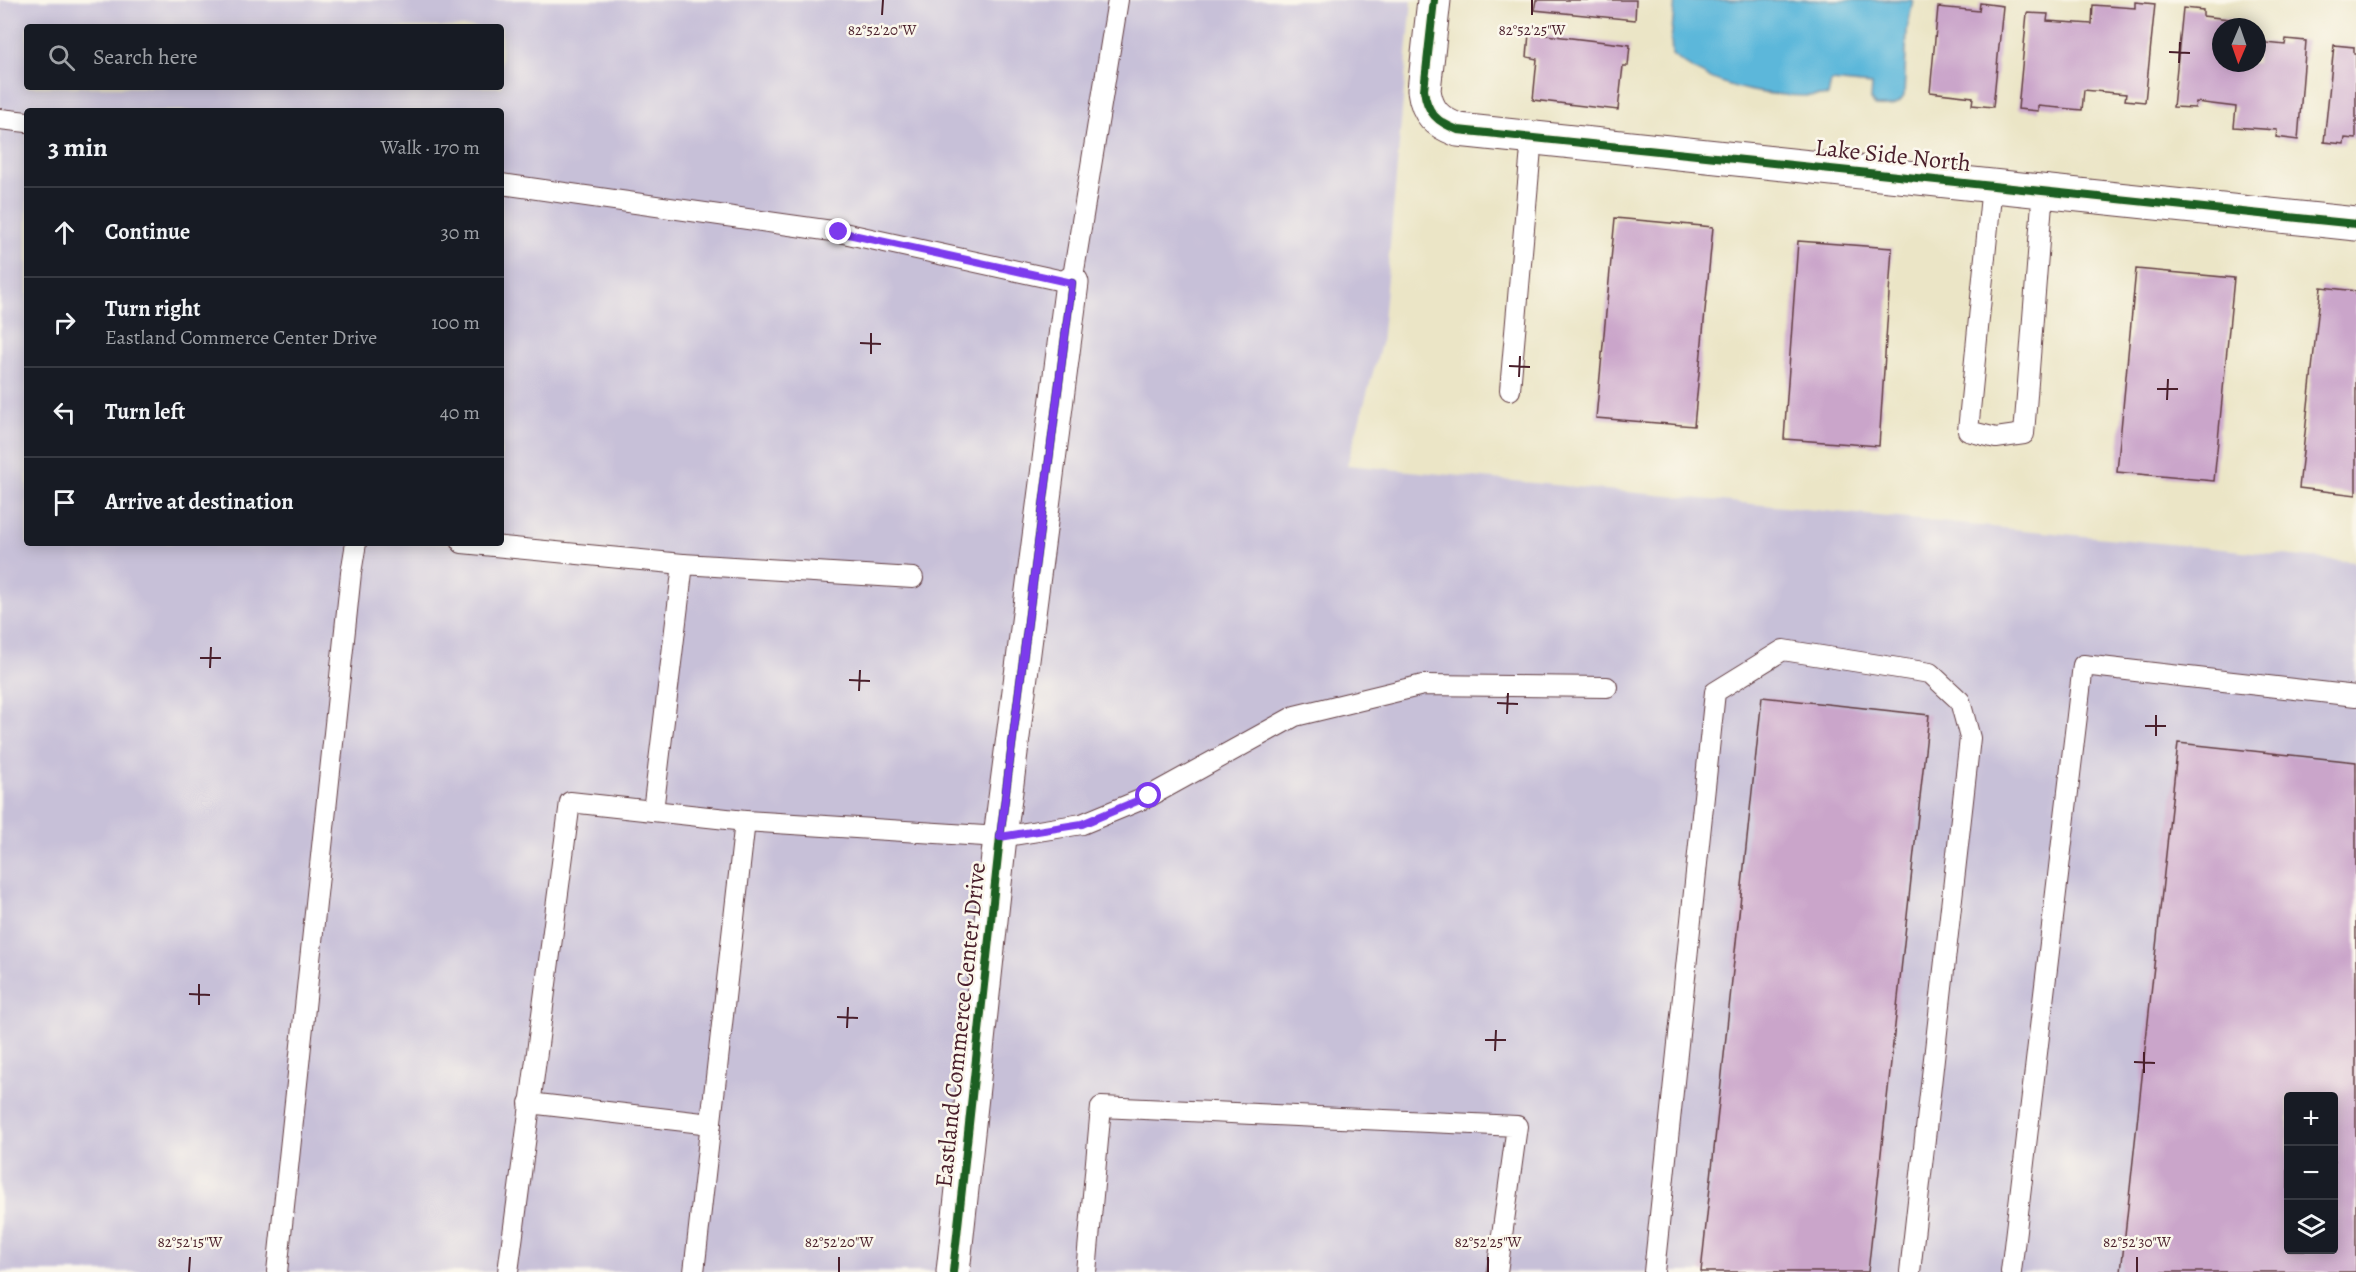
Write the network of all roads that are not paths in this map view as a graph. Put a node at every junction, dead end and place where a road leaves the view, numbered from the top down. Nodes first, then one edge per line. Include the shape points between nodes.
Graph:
1 (1118, 0) edge
2 (1434, 0) edge
3 (0, 119) edge
4 (24, 122) edge
5 (1532, 137) junction
6 (504, 184) edge
7 (1992, 185) junction
8 (2043, 190) junction
9 (2356, 224) edge
10 (1072, 283) junction
11 (1510, 390) dead end
12 (356, 546) edge
13 (494, 546) edge
14 (683, 564) junction
15 (913, 578) dead end
16 (1607, 687) dead end
17 (2356, 696) edge
18 (653, 811) junction
19 (745, 821) junction
20 (1000, 837) junction
21 (529, 1103) junction
22 (711, 1124) junction
23 (278, 1272) edge
24 (508, 1272) edge
25 (694, 1272) edge
26 (953, 1272) edge
27 (1086, 1272) edge
28 (1497, 1272) edge
29 (1654, 1272) edge
30 (1910, 1272) edge
31 (2011, 1272) edge

1 - 10 lane
2 - 5 street, Lake Side North via 1424,90 1430,113 1458,130
3 - 4 lane
5 - 7 street, Lake Side North
5 - 11 lane
6 - 10 lane via 839,232
7 - 8 street, Lake Side North
7 - 8 lane via 1968,430 1996,438 2024,434
8 - 9 street, Lake Side North
10 - 20 street, Eastland Commerce Center Drive
12 - 23 lane
13 - 14 lane
14 - 15 lane
14 - 18 lane
16 - 20 lane via 1423,685 1295,716 1149,796 1082,824
17 - 31 lane via 2083,665
18 - 19 lane
18 - 21 lane via 570,802
19 - 20 lane
19 - 22 lane
20 - 26 street, Eastland Commerce Center Drive
21 - 22 lane
21 - 24 lane
22 - 25 lane
27 - 28 lane via 1101,1107 1516,1126
29 - 30 lane via 1715,692 1783,651 1930,673 1959,701 1970,738

